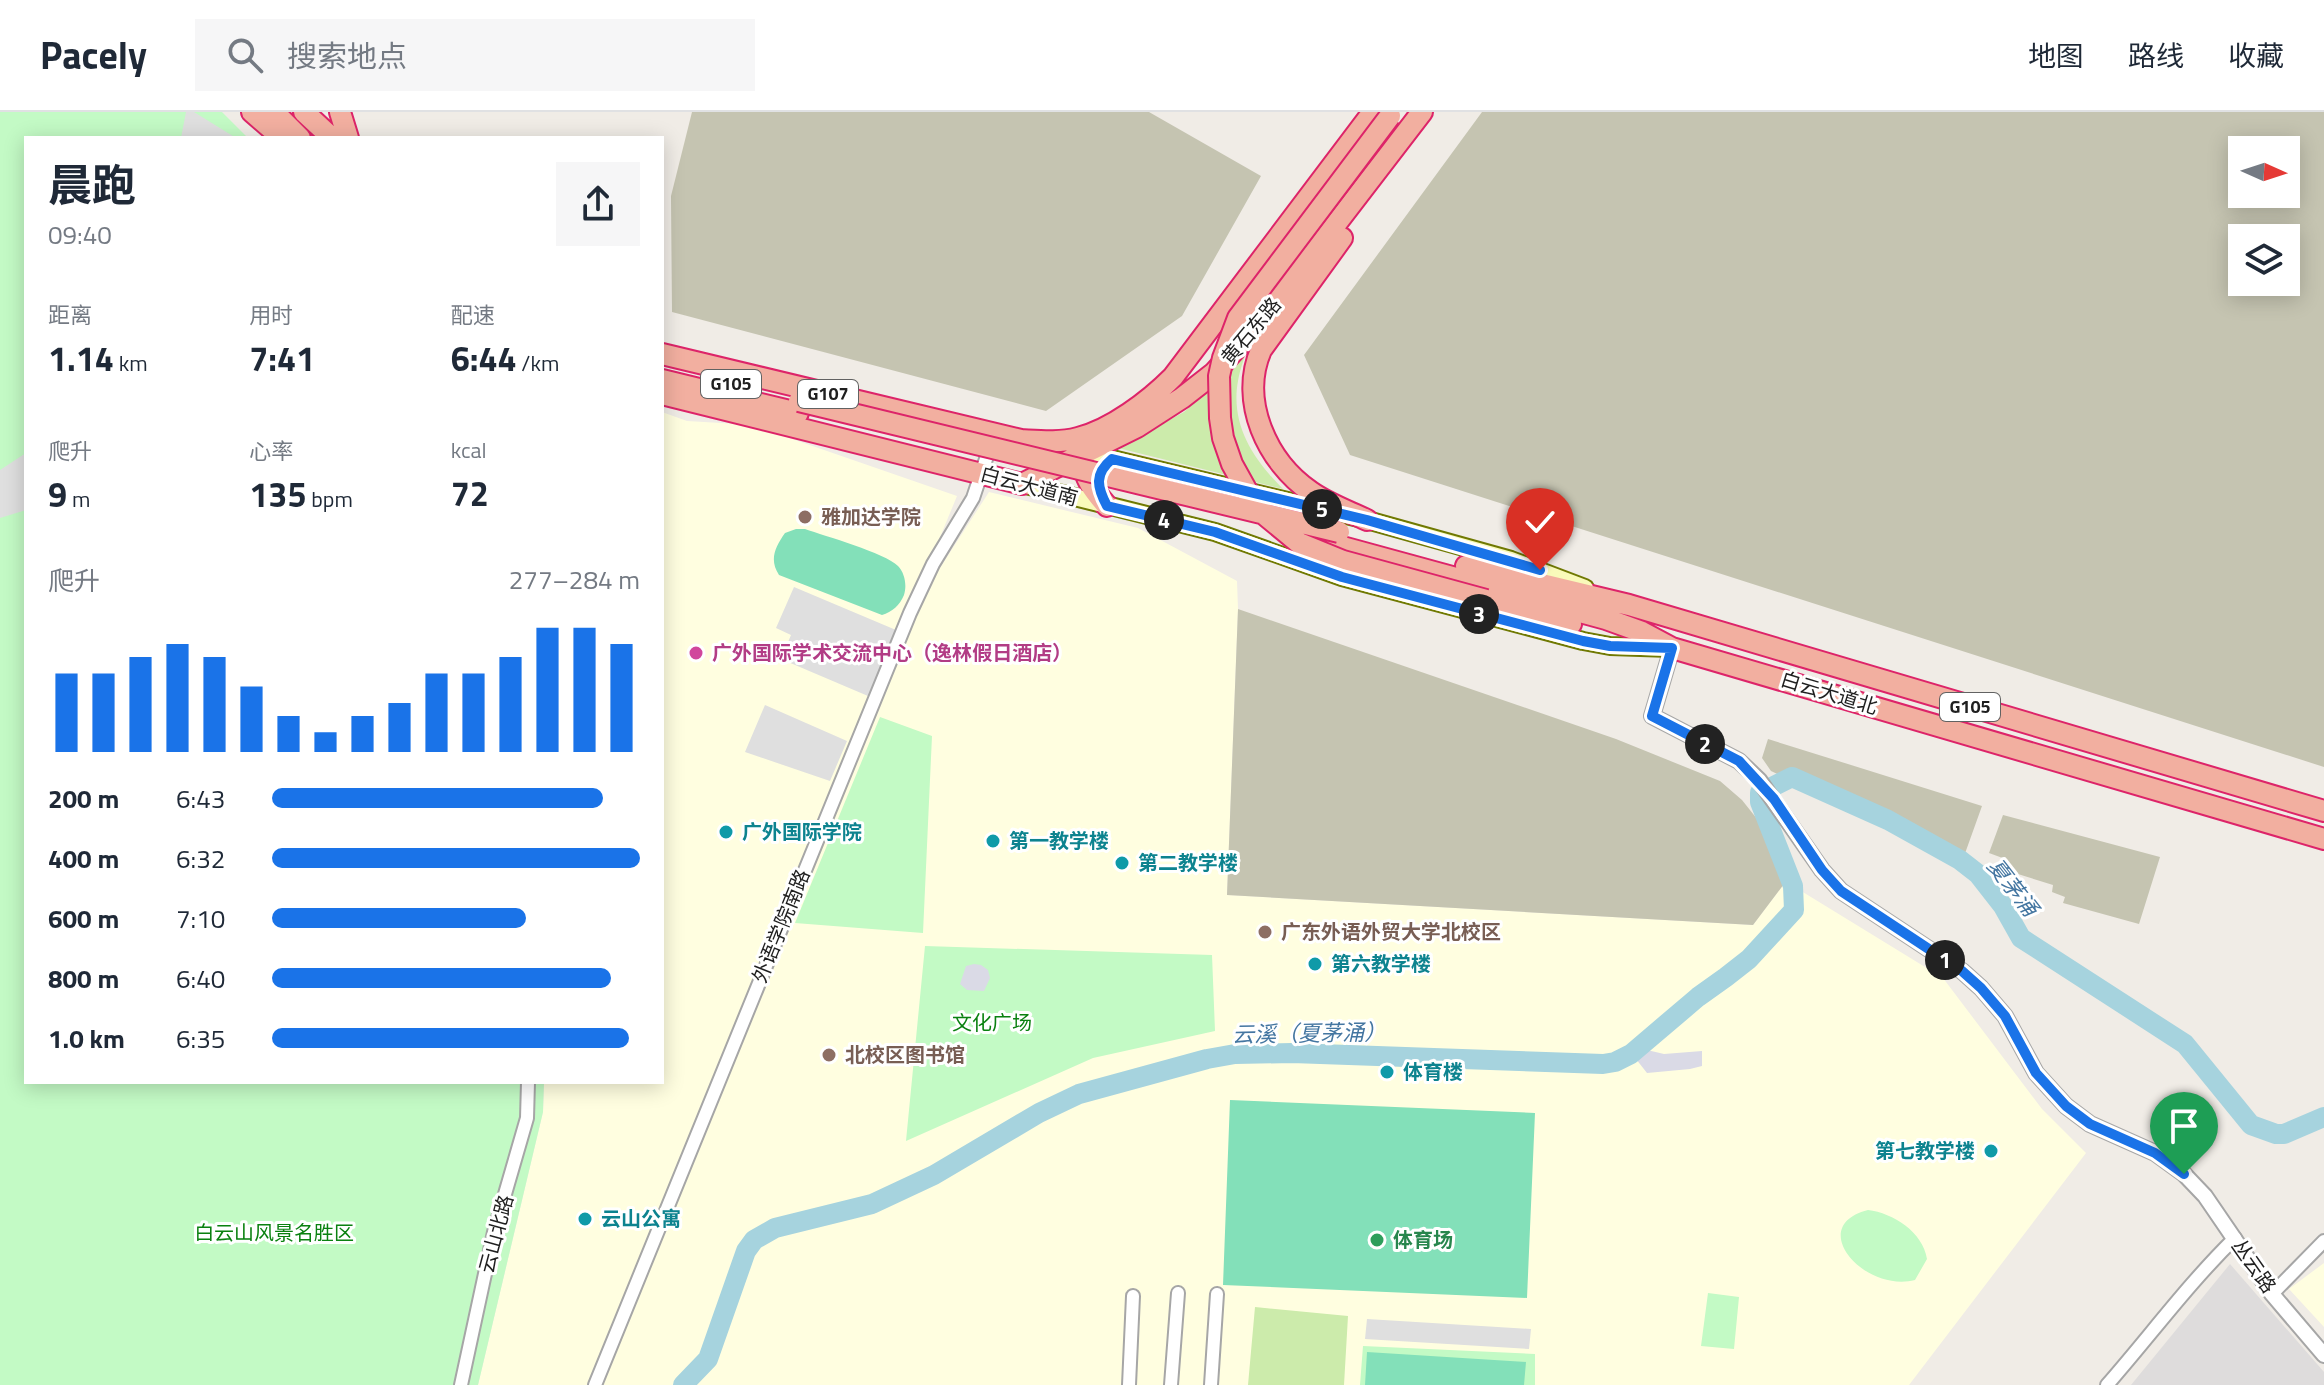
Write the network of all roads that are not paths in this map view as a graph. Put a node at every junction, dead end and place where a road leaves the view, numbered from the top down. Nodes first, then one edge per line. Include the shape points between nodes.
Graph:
1 (252, 112) edge
2 (274, 112) edge
3 (304, 112) edge
4 (340, 112) edge
5 (1422, 112) edge
6 (1385, 113) edge
7 (280, 136) edge
8 (298, 136) edge
9 (330, 136) edge
10 (347, 136) edge
11 (1397, 145) junction
12 (1238, 289) junction
13 (1266, 315) junction
14 (664, 354) edge
15 (664, 369) edge
16 (664, 380) edge
17 (664, 394) edge
18 (799, 407) junction
19 (1095, 431) junction
20 (994, 433) junction
21 (1021, 440) junction
22 (1085, 453) junction
23 (1112, 459) junction
24 (983, 474) junction
25 (1022, 484) junction
26 (1107, 506) junction
27 (1367, 520) junction
28 (1337, 538) junction
29 (1615, 602) junction
30 (1672, 648) junction
31 (2324, 811) edge
32 (2324, 839) edge
33 (528, 1084) edge
34 (2235, 1238) junction
35 (2324, 1241) edge
36 (1178, 1293) dead end
37 (1217, 1294) dead end
38 (2272, 1294) junction
39 (1133, 1296) dead end
40 (2324, 1355) edge
41 (461, 1385) edge
42 (595, 1385) edge
43 (1129, 1385) edge
44 (1171, 1385) edge
45 (1211, 1385) edge
46 (2107, 1385) edge

1 - 7 highway
2 - 8 highway
3 - 9 highway
4 - 10 highway
5 - 11 highway, 黄石东路
6 - 12 highway, 黄石东路 / G107
6 - 30 highway, bridge via 1238,318 1219,376 1220,418 1232,464 1252,500 1299,543 1343,561
11 - 13 highway, 黄石东路
11 - 27 highway via 1341,239 1261,350 1253,374 1257,415 1281,463 1312,493
12 - 13 highway via 1238,312 1251,319
12 - 19 highway, 黄石东路 / G107 via 1159,391
13 - 22 highway, 黄石东路 via 1200,385 1137,427
14 - 20 highway, 白云大道南 / G107
15 - 18 highway, 白云大道南 / G105
16 - 18 highway, 白云大道南 / G105
17 - 24 highway, 白云大道南 / G107
18 - 28 highway, 白云大道南 / G105, bridge
19 - 21 highway, 黄石东路 / G107 via 1058,441
19 - 22 highway
20 - 21 highway, 白云大道南 / G107
20 - 24 street, 外语学院南路
21 - 22 main road, 白云大道南
22 - 23 main road, 白云大道南
22 - 25 highway, 黄石东路
22 - 26 highway via 1085,474
23 - 26 main road via 1098,481
23 - 27 main road, 白云大道南
24 - 25 highway, 白云大道南 / G107
24 - 42 street, 外语学院南路 via 906,621
25 - 26 main road, 白云大道南
26 - 30 main road, 白云大道南 via 1215,532 1342,577 1583,641
27 - 29 main road, 白云大道南 via 1511,560
28 - 29 highway, 白云大道北 / G105
28 - 30 highway, 白云大道北 / G105 via 1606,619
29 - 31 highway, 白云大道北 / G105
30 - 32 highway, 白云大道北 / G105
30 - 34 street, 丛云路 via 1652,716 1733,756 1774,799 1832,882 1962,971 2005,1016 2036,1073 2066,1106 2090,1124 2171,1163 2205,1196
33 - 41 street, 云山北路 via 527,1118 494,1232
34 - 38 street, 丛云路
34 - 46 street
35 - 38 street
36 - 44 street
37 - 45 street
38 - 40 street, 丛云路
39 - 43 street

